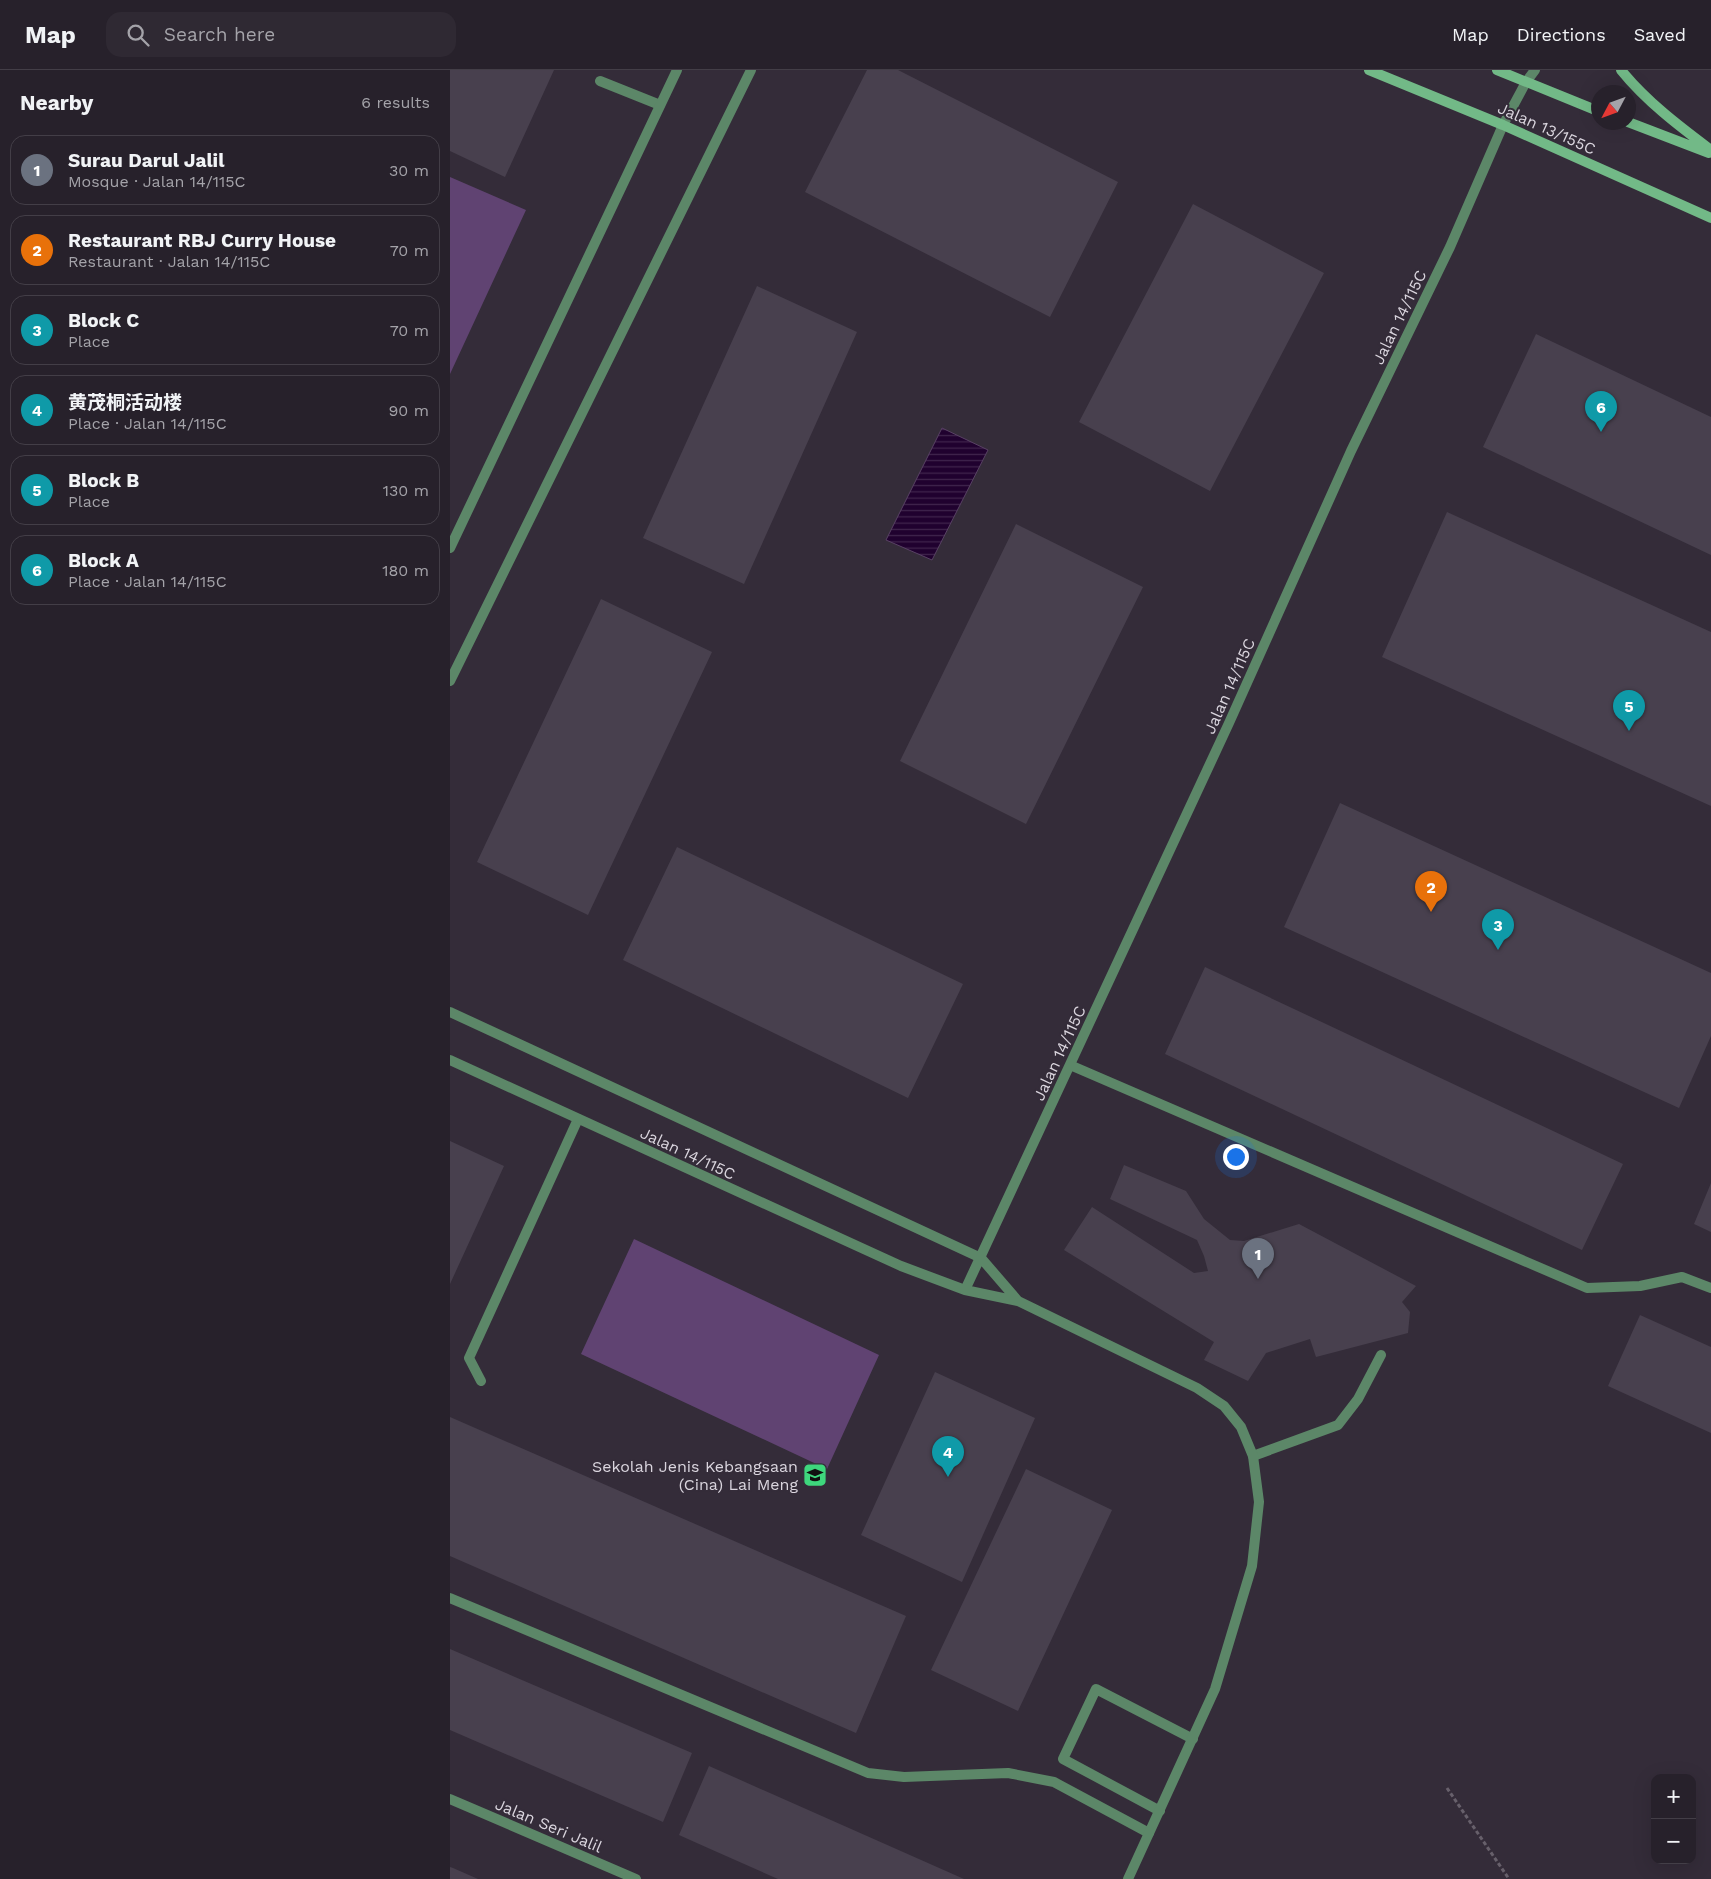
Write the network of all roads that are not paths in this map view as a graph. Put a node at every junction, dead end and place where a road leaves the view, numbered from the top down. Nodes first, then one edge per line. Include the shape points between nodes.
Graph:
1 (677, 70) edge
2 (751, 70) edge
3 (1369, 70) edge
4 (1497, 70) edge
5 (1526, 70) edge
6 (1535, 70) edge
7 (1621, 70) edge
8 (600, 81) dead end
9 (1526, 82) junction
10 (660, 105) junction
11 (1591, 107) edge
12 (1503, 125) junction
13 (1636, 125) edge
14 (1711, 152) edge
15 (1711, 218) edge
16 (450, 548) edge
17 (450, 681) edge
18 (450, 1012) edge
19 (450, 1060) edge
20 (1070, 1065) junction
21 (578, 1118) junction
22 (981, 1258) junction
23 (1711, 1288) edge
24 (965, 1290) junction
25 (1018, 1301) junction
26 (1381, 1355) dead end
27 (481, 1381) dead end
28 (1253, 1456) junction
29 (450, 1598) edge
30 (1193, 1739) junction
31 (450, 1799) edge
32 (1160, 1811) junction
33 (1149, 1833) junction
34 (636, 1879) edge
35 (1128, 1879) edge

1 - 10 street
2 - 17 street
3 - 12 main road, Jalan 13/155C
4 - 9 main road, Jalan 13/155C
5 - 9 street
6 - 9 street, Jalan 14/115C
7 - 14 main road via 1634,86
8 - 10 street
9 - 11 main road, Jalan 13/155C
9 - 12 street, Jalan 14/115C
10 - 16 street
12 - 15 main road, Jalan 13/155C
12 - 20 street, Jalan 14/115C via 1450,247 1351,451
13 - 14 main road
18 - 22 street, Jalan 14/115C
19 - 21 street, Jalan 14/115C
20 - 22 street, Jalan 14/115C
20 - 23 street via 1587,1288 1640,1286 1682,1277
21 - 24 street, Jalan 14/115C via 901,1266
21 - 27 street via 469,1358
22 - 24 street, Jalan 14/115C
22 - 25 street
24 - 25 street
25 - 28 street via 1197,1388 1224,1406 1242,1427
26 - 28 street via 1358,1399 1338,1425
28 - 30 street via 1259,1502 1252,1566 1215,1689
29 - 33 street via 868,1773 904,1777 1008,1773 1054,1782
30 - 32 street
30 - 32 street via 1096,1689 1063,1758
31 - 34 street, Jalan Seri Jalil
32 - 33 street
33 - 35 street

